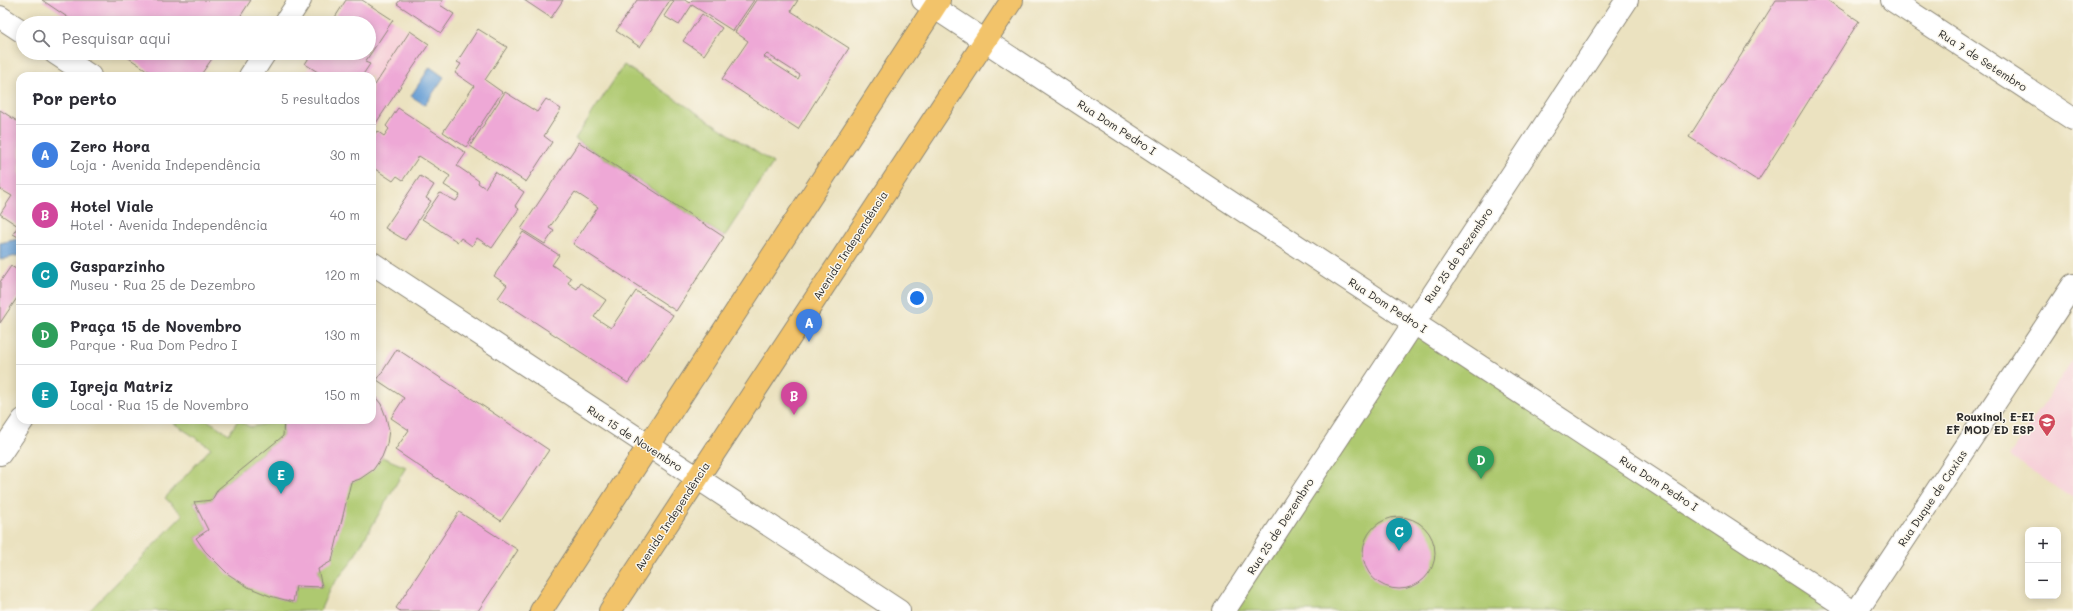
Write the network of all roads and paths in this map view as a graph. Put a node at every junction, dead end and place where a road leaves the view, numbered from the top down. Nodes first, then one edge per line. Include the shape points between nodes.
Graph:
1 (300, 0) edge
2 (1012, 0) edge
3 (1628, 0) edge
4 (1892, 0) edge
5 (932, 2) edge
6 (290, 16) edge
7 (0, 17) edge
8 (16, 27) edge
9 (986, 40) junction
10 (66, 60) edge
11 (260, 60) edge
12 (84, 72) edge
13 (253, 72) edge
14 (2073, 119) edge
15 (376, 266) edge
16 (2073, 285) edge
17 (1414, 322) junction
18 (20, 424) edge
19 (648, 447) junction
20 (0, 454) edge
21 (697, 478) junction
22 (541, 611) edge
23 (610, 611) edge
24 (899, 611) edge
25 (1224, 611) edge
26 (1852, 611) edge
27 (1857, 611) edge

1 - 6 street
2 - 9 main road, Avenida Independência
3 - 17 street, Rua 25 de Dezembro
4 - 14 street, Rua 7 de Setembro
5 - 9 street, Rua Dom Pedro I
5 - 19 main road
7 - 8 street
9 - 17 street, Rua Dom Pedro I
9 - 21 main road, Avenida Independência
10 - 12 street
11 - 13 street
15 - 19 street, Rua 15 de Novembro
16 - 27 street, Rua Duque de Caxias
17 - 25 street, Rua 25 de Dezembro
17 - 26 street, Rua Dom Pedro I
18 - 20 street
19 - 21 street, Rua 15 de Novembro
19 - 22 main road
21 - 23 main road, Avenida Independência
21 - 24 street, Rua 15 de Novembro

